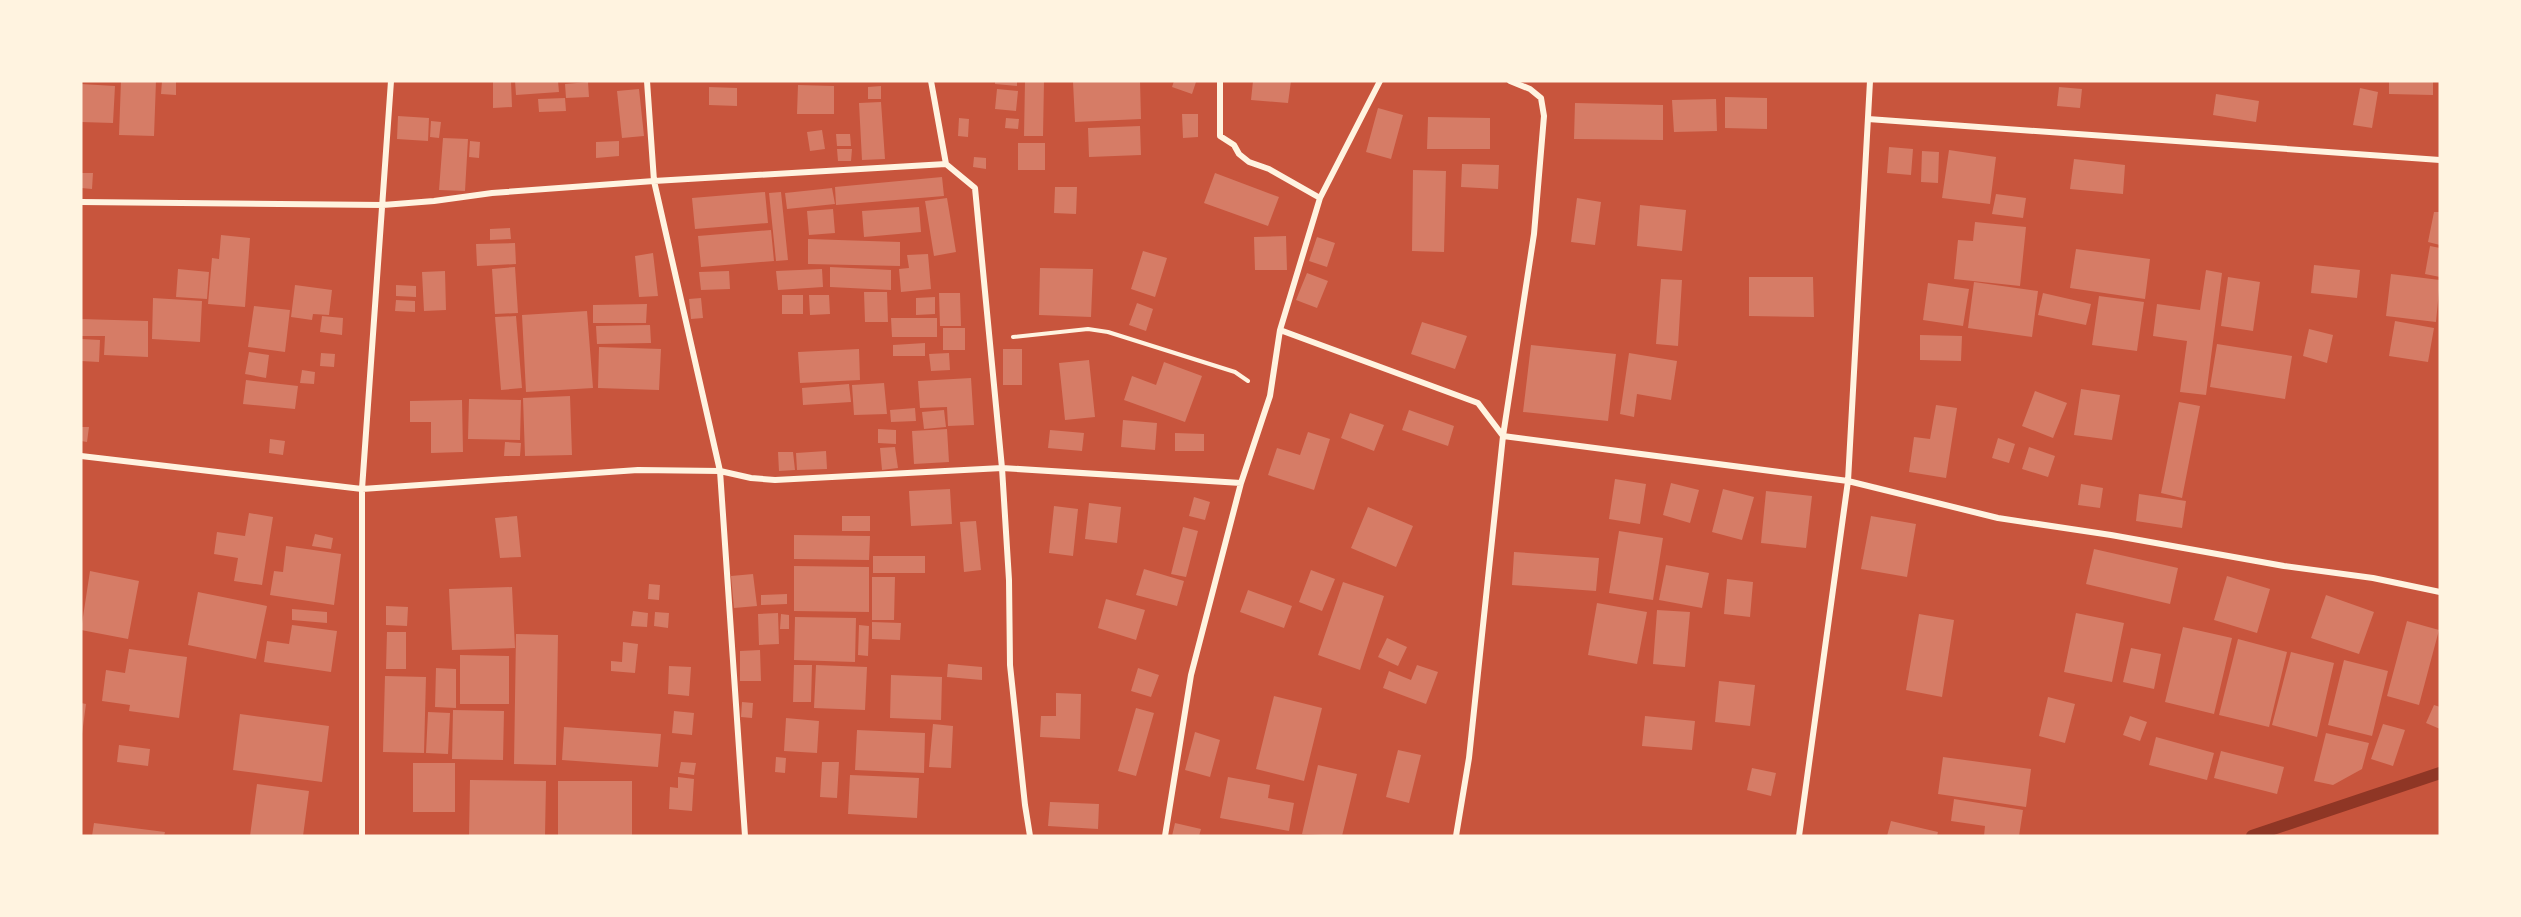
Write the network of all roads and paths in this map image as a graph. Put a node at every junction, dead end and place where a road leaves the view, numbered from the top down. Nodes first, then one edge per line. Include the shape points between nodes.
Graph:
1 (391, 81) edge
2 (647, 81) edge
3 (931, 81) edge
4 (1220, 81) edge
5 (1380, 81) edge
6 (1510, 81) edge
7 (1870, 81) edge
8 (1868, 119) junction
9 (2440, 160) edge
10 (946, 164) junction
11 (654, 181) junction
12 (1320, 198) junction
13 (81, 202) edge
14 (383, 205) junction
15 (1280, 330) junction
16 (991, 340) junction
17 (1270, 396) junction
18 (1503, 436) junction
19 (81, 456) edge
20 (1002, 468) junction
21 (720, 471) junction
22 (1848, 481) junction
23 (1241, 483) junction
24 (362, 489) junction
25 (2440, 592) edge
26 (362, 836) edge
27 (745, 836) edge
28 (1030, 836) edge
29 (1165, 836) edge
30 (1456, 836) edge
31 (1799, 836) edge

1 - 14 street
2 - 11 street
3 - 10 street
4 - 12 street via 1220,136 1249,162
5 - 12 street
6 - 18 street via 1541,98 1544,116 1534,234
7 - 8 street
8 - 9 street
8 - 22 street
10 - 11 street
10 - 16 street via 975,188
11 - 14 street
11 - 21 street
12 - 15 street
13 - 14 street
14 - 24 street
15 - 17 street
15 - 18 street via 1478,403
16 - 17 path via 1088,328 1108,332 1234,372
16 - 20 street
17 - 23 street
18 - 22 street
18 - 30 street via 1469,758
19 - 24 street
20 - 21 street via 775,480
20 - 23 street
20 - 28 street via 1010,665
21 - 24 street via 638,470
21 - 27 street
22 - 25 street via 1998,518
22 - 31 street
23 - 29 street via 1191,675
24 - 26 street

